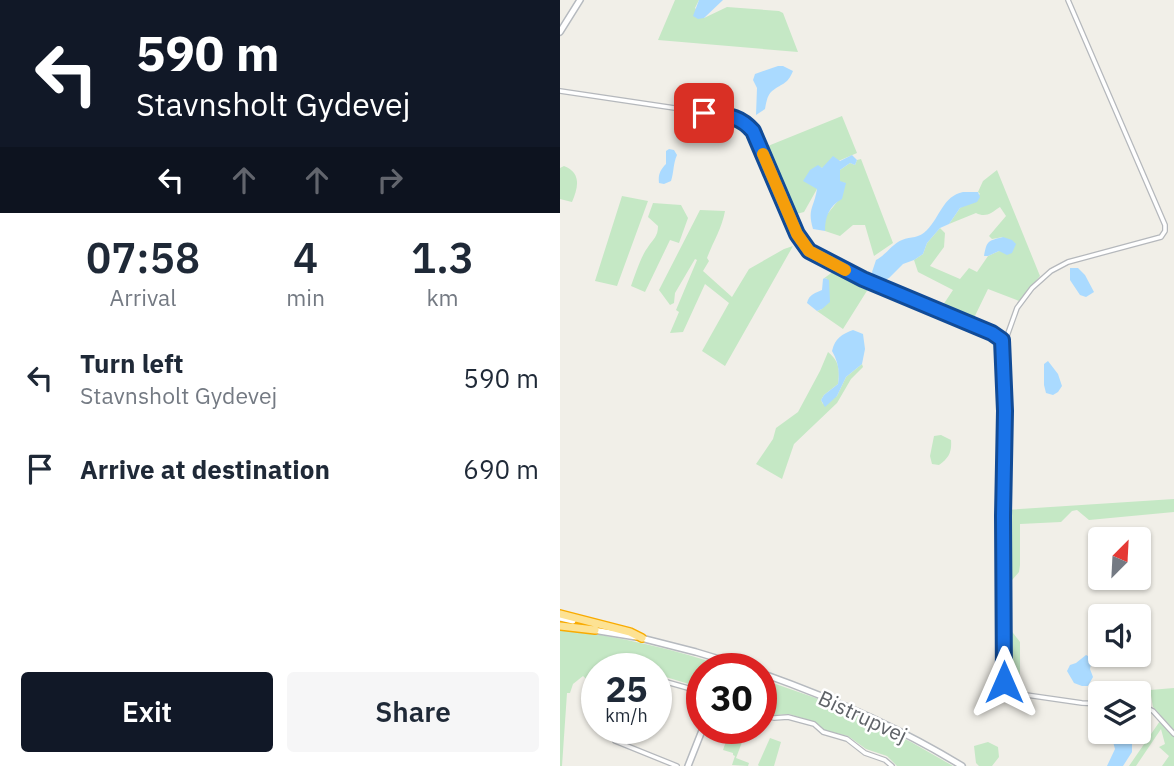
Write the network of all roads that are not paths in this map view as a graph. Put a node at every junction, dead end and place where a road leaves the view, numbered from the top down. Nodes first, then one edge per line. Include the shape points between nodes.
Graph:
1 (580, 0) edge
2 (1068, 0) edge
3 (560, 32) edge
4 (560, 91) edge
5 (1002, 340) junction
6 (560, 616) edge
7 (560, 625) edge
8 (595, 630) joint
9 (642, 638) junction
10 (696, 653) edge
11 (777, 679) edge
12 (1088, 703) edge
13 (1151, 710) edge
14 (777, 718) edge
15 (1174, 734) edge
16 (622, 744) edge
17 (697, 744) edge
18 (677, 766) edge
19 (688, 766) edge
20 (892, 766) edge
21 (962, 766) edge

1 - 3 main road
2 - 5 street via 1165,231 1161,237 1068,262 1051,271 1017,308
4 - 5 street via 745,122 809,251
5 - 12 street via 1004,682 1013,693
6 - 9 highway
7 - 8 highway
8 - 9 main road
9 - 10 main road
11 - 21 main road, Bistrupvej via 880,721
13 - 15 street
14 - 20 street via 814,724
16 - 18 street
17 - 19 main road

